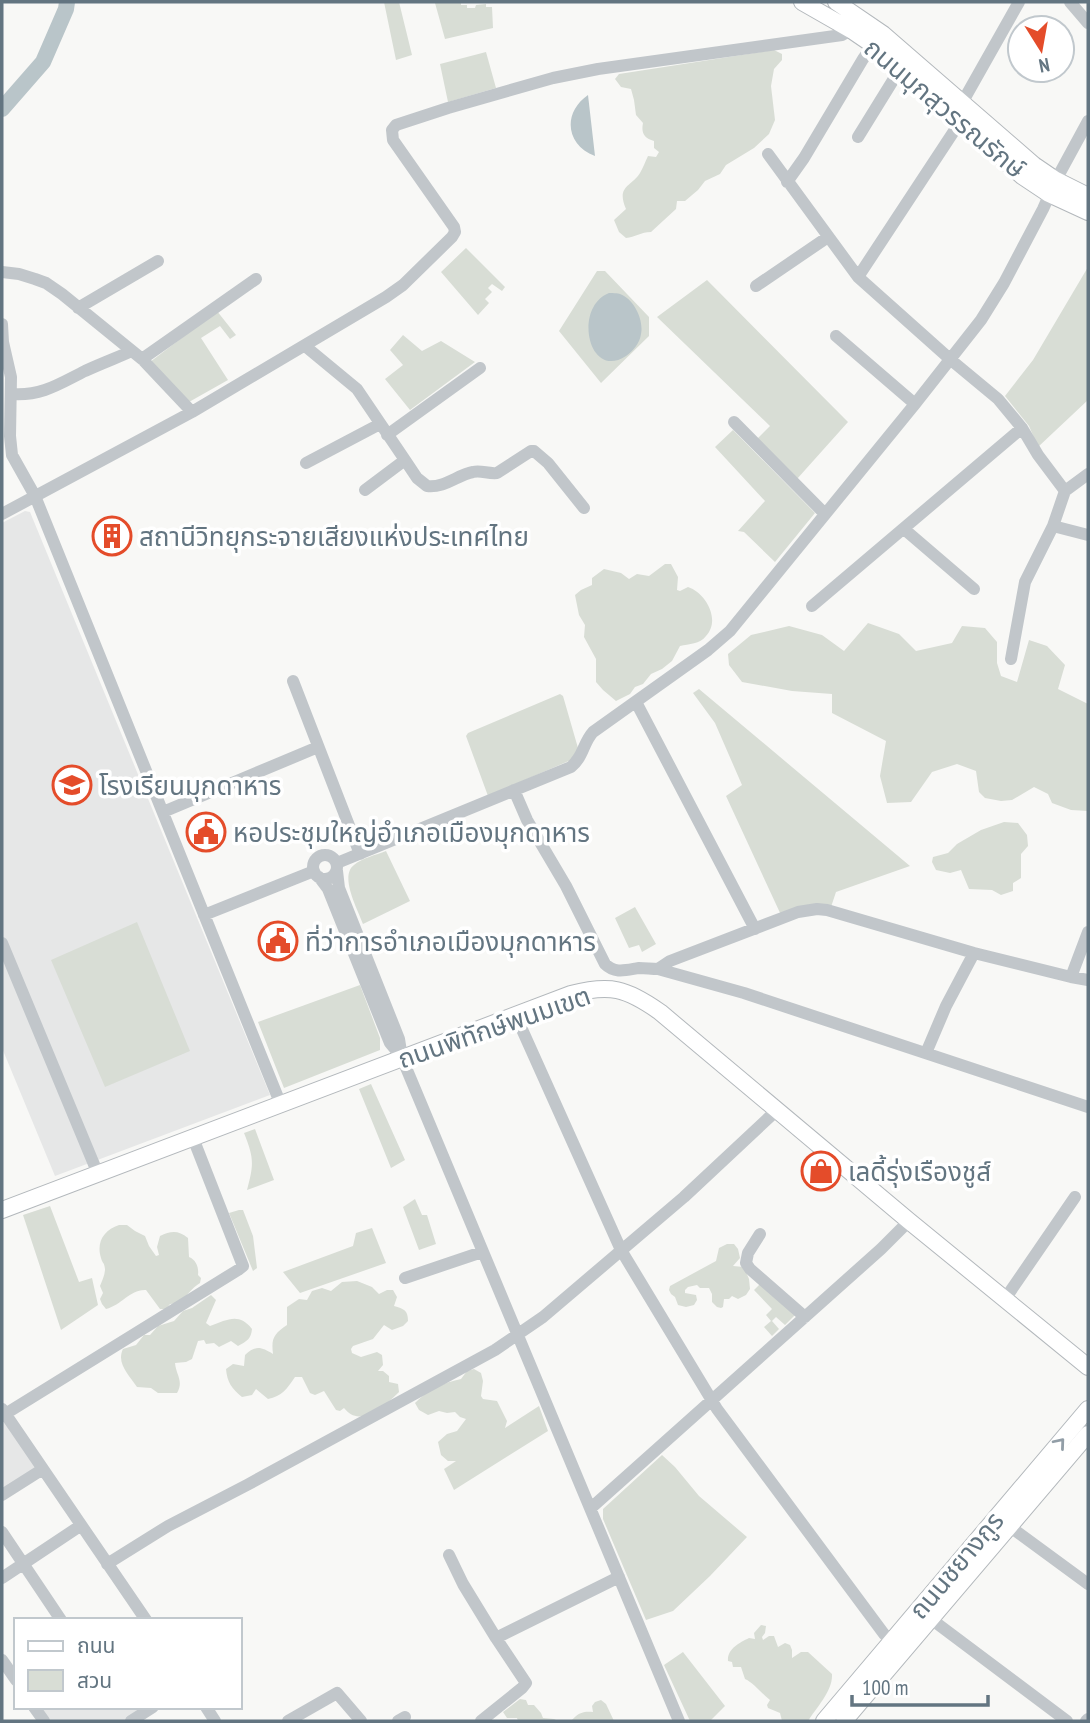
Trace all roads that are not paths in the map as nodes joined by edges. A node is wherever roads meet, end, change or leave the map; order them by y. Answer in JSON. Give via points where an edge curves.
{"nodes":[{"id":1,"x":802,"y":2,"type":"edge"},
{"id":2,"x":836,"y":2,"type":"edge"},
{"id":3,"x":1019,"y":2,"type":"edge"},
{"id":4,"x":1069,"y":2,"type":"edge"},
{"id":5,"x":1088,"y":23,"type":"edge"},
{"id":6,"x":851,"y":30,"type":"junction"},
{"id":7,"x":873,"y":45,"type":"junction"},
{"id":8,"x":900,"y":69,"type":"junction"},
{"id":9,"x":962,"y":103,"type":"junction"},
{"id":10,"x":1088,"y":121,"type":"edge"},
{"id":11,"x":960,"y":122,"type":"junction"},
{"id":12,"x":858,"y":137,"type":"dead end"},
{"id":13,"x":768,"y":154,"type":"dead end"},
{"id":14,"x":787,"y":182,"type":"junction"},
{"id":15,"x":1053,"y":187,"type":"junction"},
{"id":16,"x":1088,"y":196,"type":"edge"},
{"id":17,"x":1088,"y":212,"type":"edge"},
{"id":18,"x":828,"y":237,"type":"junction"},
{"id":19,"x":159,"y":261,"type":"dead end"},
{"id":20,"x":2,"y":272,"type":"edge"},
{"id":21,"x":858,"y":277,"type":"junction"},
{"id":22,"x":256,"y":279,"type":"dead end"},
{"id":23,"x":756,"y":286,"type":"dead end"},
{"id":24,"x":78,"y":308,"type":"junction"},
{"id":25,"x":2,"y":324,"type":"edge"},
{"id":26,"x":836,"y":336,"type":"dead end"},
{"id":27,"x":305,"y":346,"type":"junction"},
{"id":28,"x":137,"y":355,"type":"junction"},
{"id":29,"x":951,"y":360,"type":"junction"},
{"id":30,"x":480,"y":368,"type":"dead end"},
{"id":31,"x":12,"y":394,"type":"junction"},
{"id":32,"x":915,"y":404,"type":"junction"},
{"id":33,"x":192,"y":412,"type":"junction"},
{"id":34,"x":734,"y":422,"type":"dead end"},
{"id":35,"x":1022,"y":428,"type":"junction"},
{"id":36,"x":384,"y":429,"type":"junction"},
{"id":37,"x":405,"y":460,"type":"junction"},
{"id":38,"x":306,"y":463,"type":"dead end"},
{"id":39,"x":1088,"y":474,"type":"edge"},
{"id":40,"x":365,"y":490,"type":"dead end"},
{"id":41,"x":1065,"y":491,"type":"junction"},
{"id":42,"x":35,"y":496,"type":"junction"},
{"id":43,"x":583,"y":508,"type":"dead end"},
{"id":44,"x":2,"y":514,"type":"edge"},
{"id":45,"x":825,"y":514,"type":"junction"},
{"id":46,"x":1052,"y":526,"type":"junction"},
{"id":47,"x":905,"y":529,"type":"junction"},
{"id":48,"x":1088,"y":534,"type":"edge"},
{"id":49,"x":974,"y":589,"type":"dead end"},
{"id":50,"x":812,"y":606,"type":"dead end"},
{"id":51,"x":1011,"y":659,"type":"dead end"},
{"id":52,"x":293,"y":681,"type":"dead end"},
{"id":53,"x":636,"y":702,"type":"junction"},
{"id":54,"x":318,"y":747,"type":"junction"},
{"id":55,"x":514,"y":790,"type":"junction"},
{"id":56,"x":163,"y":813,"type":"junction"},
{"id":57,"x":360,"y":854,"type":"junction"},
{"id":58,"x":337,"y":867,"type":"junction"},
{"id":59,"x":316,"y":874,"type":"junction"},
{"id":60,"x":204,"y":915,"type":"junction"},
{"id":61,"x":755,"y":929,"type":"junction"},
{"id":62,"x":1088,"y":932,"type":"edge"},
{"id":63,"x":2,"y":943,"type":"edge"},
{"id":64,"x":974,"y":953,"type":"junction"},
{"id":65,"x":658,"y":969,"type":"junction"},
{"id":66,"x":1071,"y":977,"type":"junction"},
{"id":67,"x":1088,"y":980,"type":"edge"},
{"id":68,"x":516,"y":1016,"type":"junction"},
{"id":69,"x":926,"y":1053,"type":"junction"},
{"id":70,"x":402,"y":1059,"type":"junction"},
{"id":71,"x":281,"y":1105,"type":"junction"},
{"id":72,"x":1088,"y":1107,"type":"edge"},
{"id":73,"x":777,"y":1110,"type":"junction"},
{"id":74,"x":193,"y":1138,"type":"junction"},
{"id":75,"x":98,"y":1174,"type":"junction"},
{"id":76,"x":1075,"y":1197,"type":"dead end"},
{"id":77,"x":2,"y":1210,"type":"edge"},
{"id":78,"x":909,"y":1221,"type":"junction"},
{"id":79,"x":760,"y":1234,"type":"dead end"},
{"id":80,"x":621,"y":1250,"type":"junction"},
{"id":81,"x":482,"y":1252,"type":"junction"},
{"id":82,"x":405,"y":1279,"type":"dead end"},
{"id":83,"x":1005,"y":1299,"type":"junction"},
{"id":84,"x":805,"y":1317,"type":"junction"},
{"id":85,"x":518,"y":1336,"type":"junction"},
{"id":86,"x":1088,"y":1367,"type":"edge"},
{"id":87,"x":711,"y":1400,"type":"junction"},
{"id":88,"x":1088,"y":1409,"type":"edge"},
{"id":89,"x":3,"y":1413,"type":"edge"},
{"id":90,"x":1088,"y":1434,"type":"edge"},
{"id":91,"x":43,"y":1469,"type":"junction"},
{"id":92,"x":2,"y":1495,"type":"edge"},
{"id":93,"x":591,"y":1508,"type":"junction"},
{"id":94,"x":80,"y":1526,"type":"junction"},
{"id":95,"x":1009,"y":1526,"type":"junction"},
{"id":96,"x":2,"y":1532,"type":"edge"},
{"id":97,"x":449,"y":1555,"type":"dead end"},
{"id":98,"x":107,"y":1563,"type":"junction"},
{"id":99,"x":22,"y":1564,"type":"junction"},
{"id":100,"x":619,"y":1577,"type":"junction"},
{"id":101,"x":2,"y":1578,"type":"edge"},
{"id":102,"x":1088,"y":1584,"type":"edge"},
{"id":103,"x":60,"y":1618,"type":"edge"},
{"id":104,"x":145,"y":1618,"type":"edge"},
{"id":105,"x":932,"y":1619,"type":"junction"},
{"id":106,"x":496,"y":1638,"type":"junction"},
{"id":107,"x":892,"y":1641,"type":"junction"},
{"id":108,"x":2,"y":1660,"type":"edge"},
{"id":109,"x":14,"y":1677,"type":"edge"},
{"id":110,"x":150,"y":1709,"type":"edge"},
{"id":111,"x":131,"y":1721,"type":"edge"},
{"id":112,"x":288,"y":1721,"type":"edge"},
{"id":113,"x":361,"y":1721,"type":"edge"},
{"id":114,"x":481,"y":1721,"type":"edge"},
{"id":115,"x":679,"y":1721,"type":"edge"},
{"id":116,"x":824,"y":1721,"type":"edge"},
{"id":117,"x":844,"y":1721,"type":"edge"},
{"id":118,"x":1067,"y":1721,"type":"edge"}],
"edges":[{"from":1,"to":6,"type":"main road","name":"ถนนมุกสุวรรณรักษ์"},
{"from":2,"to":9,"type":"main road","name":"ถนนมุกสุวรรณรักษ์","via":[[883,34]]},
{"from":3,"to":9,"type":"street"},
{"from":4,"to":5,"type":"street"},
{"from":6,"to":7,"type":"main road","name":"ถนนมุกสุวรรณรักษ์"},
{"from":6,"to":27,"type":"street","via":[[842,35],[553,78],[396,125],[393,140],[454,227],[454,234],[403,285]]},
{"from":7,"to":8,"type":"main road","name":"ถนนมุกสุวรรณรักษ์"},
{"from":7,"to":14,"type":"street"},
{"from":8,"to":11,"type":"main road","name":"ถนนมุกสุวรรณรักษ์"},
{"from":8,"to":12,"type":"street"},
{"from":9,"to":15,"type":"main road","name":"ถนนมุกสุวรรณรักษ์"},
{"from":10,"to":15,"type":"street"},
{"from":11,"to":15,"type":"main road","name":"ถนนมุกสุวรรณรักษ์","via":[[1022,176]]},
{"from":11,"to":21,"type":"street"},
{"from":13,"to":14,"type":"street"},
{"from":14,"to":18,"type":"street"},
{"from":15,"to":16,"type":"main road","name":"ถนนมุกสุวรรณรักษ์"},
{"from":15,"to":17,"type":"main road","name":"ถนนมุกสุวรรณรักษ์"},
{"from":15,"to":29,"type":"street","via":[[1004,283]]},
{"from":18,"to":21,"type":"street"},
{"from":18,"to":23,"type":"street"},
{"from":19,"to":24,"type":"street"},
{"from":20,"to":24,"type":"street","via":[[46,283]]},
{"from":21,"to":29,"type":"street"},
{"from":22,"to":28,"type":"street"},
{"from":24,"to":28,"type":"street"},
{"from":25,"to":31,"type":"street"},
{"from":26,"to":32,"type":"street"},
{"from":27,"to":33,"type":"street"},
{"from":27,"to":36,"type":"street","via":[[357,389]]},
{"from":28,"to":31,"type":"street","via":[[88,370],[44,392]]},
{"from":28,"to":33,"type":"street"},
{"from":29,"to":32,"type":"street"},
{"from":29,"to":35,"type":"street","via":[[998,400]]},
{"from":30,"to":36,"type":"street"},
{"from":31,"to":42,"type":"street","via":[[12,455]]},
{"from":32,"to":45,"type":"street"},
{"from":33,"to":42,"type":"street"},
{"from":34,"to":45,"type":"street"},
{"from":35,"to":41,"type":"street"},
{"from":35,"to":47,"type":"street"},
{"from":36,"to":37,"type":"street"},
{"from":36,"to":38,"type":"street"},
{"from":37,"to":40,"type":"street"},
{"from":37,"to":43,"type":"street","via":[[422,482],[434,487],[472,472],[497,473],[534,451]]},
{"from":39,"to":41,"type":"street"},
{"from":41,"to":46,"type":"street"},
{"from":42,"to":44,"type":"street"},
{"from":42,"to":56,"type":"street"},
{"from":45,"to":53,"type":"street","via":[[730,631]]},
{"from":46,"to":48,"type":"street"},
{"from":46,"to":51,"type":"street","via":[[1025,582]]},
{"from":47,"to":49,"type":"street"},
{"from":47,"to":50,"type":"street"},
{"from":52,"to":54,"type":"street"},
{"from":53,"to":55,"type":"street","via":[[593,732],[571,767]]},
{"from":53,"to":61,"type":"street"},
{"from":54,"to":56,"type":"street"},
{"from":54,"to":57,"type":"street"},
{"from":55,"to":57,"type":"street"},
{"from":55,"to":65,"type":"street","via":[[605,964],[617,971]]},
{"from":56,"to":60,"type":"street"},
{"from":57,"to":58,"type":"street"},
{"from":58,"to":59,"type":"street","via":[[327,879]]},
{"from":58,"to":59,"type":"street","via":[[328,855],[321,856],[315,860]]},
{"from":58,"to":70,"type":"street","via":[[339,888]]},
{"from":59,"to":60,"type":"street"},
{"from":59,"to":70,"type":"street","via":[[328,889],[390,1043]]},
{"from":60,"to":71,"type":"street"},
{"from":61,"to":64,"type":"street","via":[[798,912],[827,910]]},
{"from":61,"to":65,"type":"street"},
{"from":62,"to":66,"type":"street"},
{"from":63,"to":75,"type":"street"},
{"from":64,"to":66,"type":"street"},
{"from":64,"to":69,"type":"street"},
{"from":65,"to":69,"type":"street"},
{"from":66,"to":67,"type":"street"},
{"from":68,"to":70,"type":"main road","name":"ถนนพิทักษ์พนมเขต"},
{"from":68,"to":73,"type":"main road","name":"ถนนพิทักษ์พนมเขต","via":[[588,990],[631,993]]},
{"from":68,"to":80,"type":"street"},
{"from":69,"to":72,"type":"street"},
{"from":70,"to":71,"type":"main road","name":"ถนนพิทักษ์พนมเขต"},
{"from":70,"to":81,"type":"street"},
{"from":71,"to":74,"type":"main road","name":"ถนนพิทักษ์พนมเขต"},
{"from":73,"to":78,"type":"main road","name":"ถนนพิทักษ์พนมเขต"},
{"from":73,"to":80,"type":"street"},
{"from":74,"to":75,"type":"main road","name":"ถนนพิทักษ์พนมเขต"},
{"from":74,"to":89,"type":"street","via":[[243,1266]]},
{"from":75,"to":77,"type":"main road","name":"ถนนพิทักษ์พนมเขต"},
{"from":76,"to":83,"type":"street"},
{"from":78,"to":83,"type":"main road","name":"ถนนพิทักษ์พนมเขต"},
{"from":78,"to":84,"type":"street"},
{"from":79,"to":84,"type":"street","via":[[746,1263]]},
{"from":80,"to":85,"type":"street"},
{"from":80,"to":87,"type":"street"},
{"from":81,"to":82,"type":"street"},
{"from":81,"to":85,"type":"street"},
{"from":83,"to":86,"type":"main road","name":"ถนนพิทักษ์พนมเขต"},
{"from":84,"to":87,"type":"street"},
{"from":85,"to":93,"type":"street"},
{"from":85,"to":98,"type":"street"},
{"from":87,"to":93,"type":"street"},
{"from":87,"to":107,"type":"street"},
{"from":107,"to":88,"type":"main road","name":"ถนนชยางกูร","one_way":true},
{"from":89,"to":91,"type":"street"},
{"from":90,"to":95,"type":"main road","name":"ถนนชยางกูร"},
{"from":91,"to":92,"type":"street"},
{"from":91,"to":94,"type":"street"},
{"from":93,"to":100,"type":"street"},
{"from":94,"to":98,"type":"street"},
{"from":94,"to":99,"type":"street"},
{"from":95,"to":102,"type":"street"},
{"from":95,"to":105,"type":"main road","name":"ถนนชยางกูร"},
{"from":96,"to":99,"type":"street"},
{"from":97,"to":106,"type":"street"},
{"from":98,"to":104,"type":"street"},
{"from":99,"to":101,"type":"street"},
{"from":99,"to":103,"type":"street"},
{"from":100,"to":106,"type":"street"},
{"from":100,"to":115,"type":"street"},
{"from":105,"to":117,"type":"main road","name":"ถนนชยางกูร"},
{"from":105,"to":118,"type":"street"},
{"from":106,"to":114,"type":"street","via":[[526,1683]]},
{"from":107,"to":116,"type":"main road","name":"ถนนชยางกูร"},
{"from":108,"to":109,"type":"street"},
{"from":110,"to":111,"type":"street"},
{"from":112,"to":113,"type":"street","via":[[337,1693]]}]}
